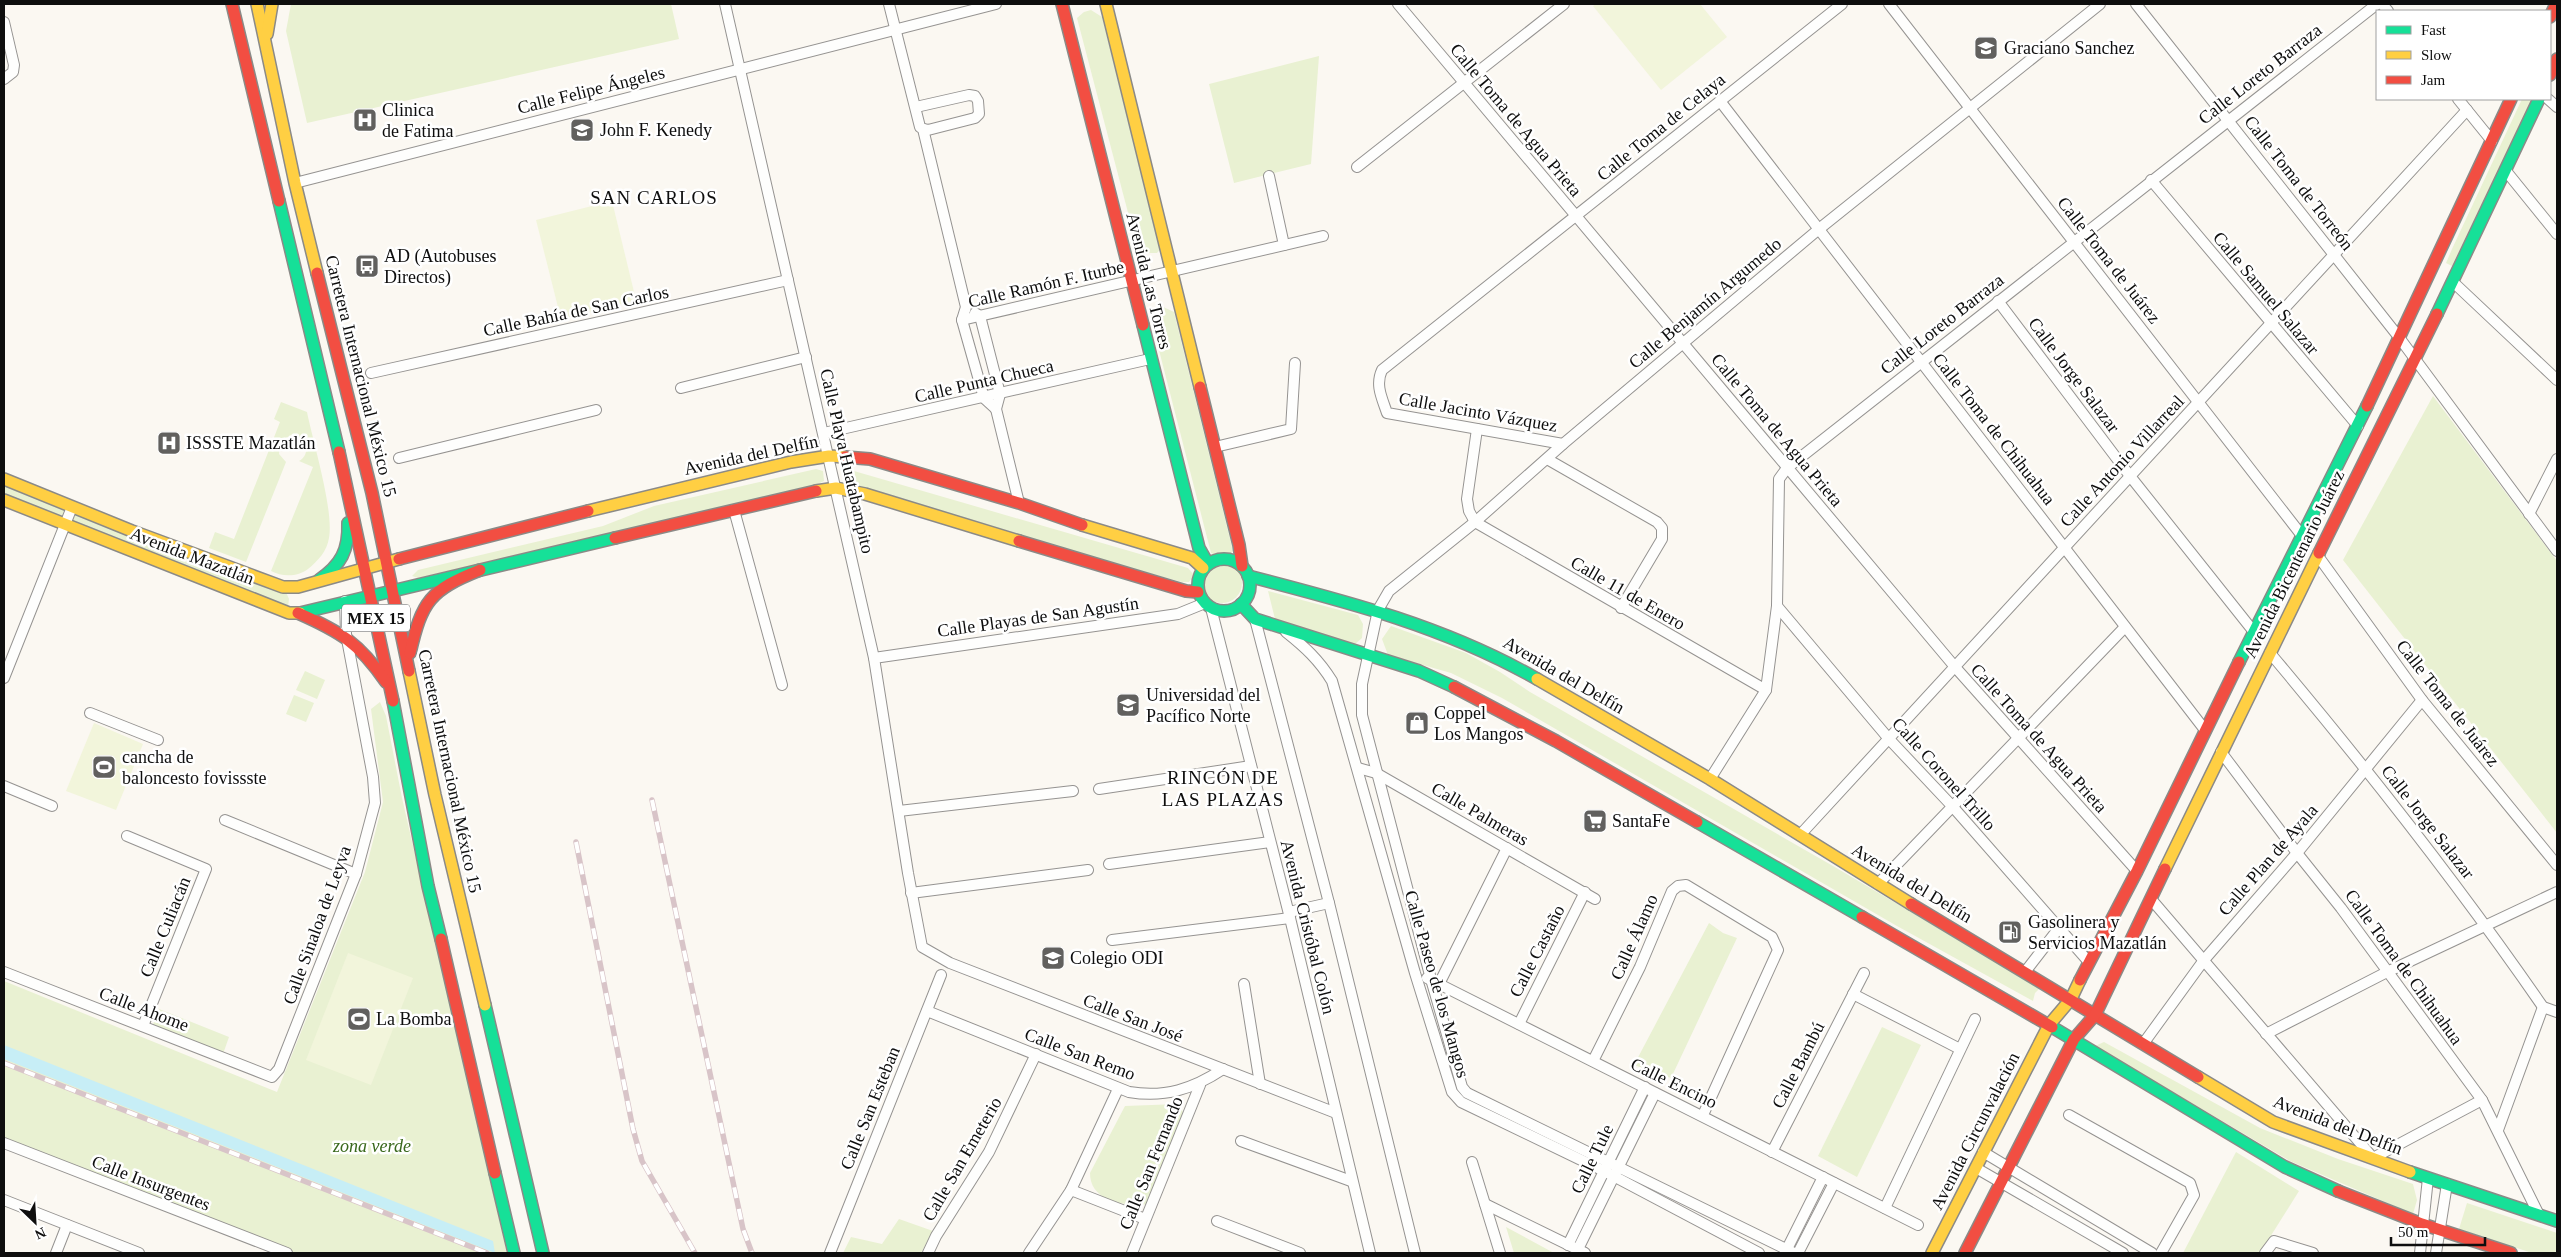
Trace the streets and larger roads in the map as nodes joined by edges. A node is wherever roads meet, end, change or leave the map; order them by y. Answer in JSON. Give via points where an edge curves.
{"nodes":[{"id":1,"x":232,"y":4,"type":"edge"},
{"id":2,"x":257,"y":4,"type":"edge"},
{"id":3,"x":272,"y":4,"type":"edge"},
{"id":4,"x":725,"y":4,"type":"edge"},
{"id":5,"x":889,"y":4,"type":"edge"},
{"id":6,"x":996,"y":4,"type":"edge"},
{"id":7,"x":1062,"y":4,"type":"edge"},
{"id":8,"x":1106,"y":4,"type":"edge"},
{"id":9,"x":1398,"y":4,"type":"edge"},
{"id":10,"x":1564,"y":4,"type":"edge"},
{"id":11,"x":1842,"y":4,"type":"edge"},
{"id":12,"x":1889,"y":4,"type":"edge"},
{"id":13,"x":2100,"y":4,"type":"edge"},
{"id":14,"x":2136,"y":4,"type":"edge"},
{"id":15,"x":2378,"y":4,"type":"edge"},
{"id":16,"x":4,"y":22,"type":"edge"},
{"id":17,"x":896,"y":30,"type":"junction"},
{"id":18,"x":265,"y":42,"type":"junction"},
{"id":19,"x":2557,"y":59,"type":"edge"},
{"id":20,"x":740,"y":69,"type":"junction"},
{"id":21,"x":2551,"y":73,"type":"edge"},
{"id":22,"x":4,"y":79,"type":"edge"},
{"id":23,"x":1464,"y":82,"type":"junction"},
{"id":24,"x":2459,"y":100,"type":"edge"},
{"id":25,"x":2511,"y":100,"type":"edge"},
{"id":26,"x":2539,"y":100,"type":"edge"},
{"id":27,"x":1720,"y":101,"type":"junction"},
{"id":28,"x":916,"y":107,"type":"junction"},
{"id":29,"x":1969,"y":107,"type":"junction"},
{"id":30,"x":2467,"y":110,"type":"junction"},
{"id":31,"x":2228,"y":120,"type":"junction"},
{"id":32,"x":923,"y":129,"type":"junction"},
{"id":33,"x":2492,"y":141,"type":"junction"},
{"id":34,"x":1357,"y":167,"type":"dead end"},
{"id":35,"x":2506,"y":171,"type":"junction"},
{"id":36,"x":1269,"y":176,"type":"dead end"},
{"id":37,"x":2151,"y":180,"type":"junction"},
{"id":38,"x":295,"y":182,"type":"junction"},
{"id":39,"x":1575,"y":216,"type":"junction"},
{"id":40,"x":1819,"y":229,"type":"junction"},
{"id":41,"x":2557,"y":234,"type":"edge"},
{"id":42,"x":1324,"y":236,"type":"dead end"},
{"id":43,"x":2073,"y":241,"type":"junction"},
{"id":44,"x":1284,"y":245,"type":"junction"},
{"id":45,"x":2334,"y":254,"type":"junction"},
{"id":46,"x":1172,"y":271,"type":"junction"},
{"id":47,"x":788,"y":280,"type":"junction"},
{"id":48,"x":1131,"y":281,"type":"junction"},
{"id":49,"x":2453,"y":282,"type":"junction"},
{"id":50,"x":1998,"y":301,"type":"junction"},
{"id":51,"x":966,"y":307,"type":"junction"},
{"id":52,"x":980,"y":316,"type":"junction"},
{"id":53,"x":962,"y":320,"type":"junction"},
{"id":54,"x":2270,"y":324,"type":"junction"},
{"id":55,"x":2398,"y":336,"type":"junction"},
{"id":56,"x":1682,"y":343,"type":"junction"},
{"id":57,"x":806,"y":357,"type":"junction"},
{"id":58,"x":2413,"y":358,"type":"junction"},
{"id":59,"x":1150,"y":359,"type":"junction"},
{"id":60,"x":1921,"y":361,"type":"junction"},
{"id":61,"x":1295,"y":363,"type":"dead end"},
{"id":62,"x":371,"y":373,"type":"dead end"},
{"id":63,"x":2557,"y":380,"type":"edge"},
{"id":64,"x":681,"y":388,"type":"dead end"},
{"id":65,"x":1000,"y":394,"type":"junction"},
{"id":66,"x":984,"y":398,"type":"junction"},
{"id":67,"x":2198,"y":402,"type":"junction"},
{"id":68,"x":996,"y":409,"type":"junction"},
{"id":69,"x":596,"y":410,"type":"dead end"},
{"id":70,"x":1387,"y":413,"type":"joint"},
{"id":71,"x":2358,"y":426,"type":"junction"},
{"id":72,"x":1477,"y":429,"type":"junction"},
{"id":73,"x":824,"y":433,"type":"junction"},
{"id":74,"x":1563,"y":444,"type":"junction"},
{"id":75,"x":1215,"y":447,"type":"junction"},
{"id":76,"x":829,"y":456,"type":"junction"},
{"id":77,"x":399,"y":458,"type":"dead end"},
{"id":78,"x":1546,"y":459,"type":"junction"},
{"id":79,"x":2557,"y":459,"type":"edge"},
{"id":80,"x":1787,"y":468,"type":"junction"},
{"id":81,"x":2130,"y":476,"type":"junction"},
{"id":82,"x":4,"y":479,"type":"edge"},
{"id":83,"x":836,"y":488,"type":"junction"},
{"id":84,"x":350,"y":499,"type":"junction"},
{"id":85,"x":4,"y":500,"type":"edge"},
{"id":86,"x":1019,"y":503,"type":"junction"},
{"id":87,"x":72,"y":507,"type":"junction"},
{"id":88,"x":734,"y":510,"type":"junction"},
{"id":89,"x":2529,"y":514,"type":"junction"},
{"id":90,"x":1475,"y":522,"type":"junction"},
{"id":91,"x":64,"y":525,"type":"junction"},
{"id":92,"x":2303,"y":537,"type":"junction"},
{"id":93,"x":2064,"y":548,"type":"junction"},
{"id":94,"x":2557,"y":551,"type":"edge"},
{"id":95,"x":2318,"y":556,"type":"junction"},
{"id":96,"x":386,"y":562,"type":"junction"},
{"id":97,"x":1206,"y":566,"type":"junction"},
{"id":98,"x":364,"y":568,"type":"junction"},
{"id":99,"x":480,"y":570,"type":"junction"},
{"id":100,"x":1245,"y":571,"type":"junction"},
{"id":101,"x":319,"y":580,"type":"junction"},
{"id":102,"x":393,"y":589,"type":"junction"},
{"id":103,"x":1198,"y":592,"type":"junction"},
{"id":104,"x":371,"y":594,"type":"junction"},
{"id":105,"x":345,"y":601,"type":"junction"},
{"id":106,"x":1241,"y":604,"type":"junction"},
{"id":107,"x":1208,"y":606,"type":"junction"},
{"id":108,"x":1777,"y":606,"type":"junction"},
{"id":109,"x":1621,"y":608,"type":"junction"},
{"id":110,"x":1378,"y":610,"type":"junction"},
{"id":111,"x":298,"y":613,"type":"junction"},
{"id":112,"x":1255,"y":619,"type":"junction"},
{"id":113,"x":1279,"y":627,"type":"junction"},
{"id":114,"x":2125,"y":627,"type":"junction"},
{"id":115,"x":2254,"y":632,"type":"junction"},
{"id":116,"x":346,"y":634,"type":"junction"},
{"id":117,"x":2270,"y":653,"type":"junction"},
{"id":118,"x":1368,"y":654,"type":"junction"},
{"id":119,"x":874,"y":658,"type":"junction"},
{"id":120,"x":409,"y":660,"type":"junction"},
{"id":121,"x":1954,"y":667,"type":"junction"},
{"id":122,"x":4,"y":678,"type":"edge"},
{"id":123,"x":782,"y":685,"type":"dead end"},
{"id":124,"x":1766,"y":690,"type":"junction"},
{"id":125,"x":392,"y":691,"type":"junction"},
{"id":126,"x":2422,"y":700,"type":"junction"},
{"id":127,"x":90,"y":713,"type":"dead end"},
{"id":128,"x":2205,"y":730,"type":"junction"},
{"id":129,"x":1889,"y":738,"type":"junction"},
{"id":130,"x":2017,"y":738,"type":"junction"},
{"id":131,"x":158,"y":740,"type":"dead end"},
{"id":132,"x":2221,"y":752,"type":"junction"},
{"id":133,"x":1250,"y":766,"type":"junction"},
{"id":134,"x":1358,"y":768,"type":"junction"},
{"id":135,"x":2367,"y":769,"type":"junction"},
{"id":136,"x":1376,"y":773,"type":"junction"},
{"id":137,"x":1710,"y":779,"type":"junction"},
{"id":138,"x":4,"y":786,"type":"edge"},
{"id":139,"x":1099,"y":788,"type":"dead end"},
{"id":140,"x":1073,"y":791,"type":"dead end"},
{"id":141,"x":52,"y":806,"type":"dead end"},
{"id":142,"x":1953,"y":807,"type":"junction"},
{"id":143,"x":899,"y":811,"type":"junction"},
{"id":144,"x":225,"y":820,"type":"dead end"},
{"id":145,"x":1800,"y":834,"type":"junction"},
{"id":146,"x":127,"y":836,"type":"dead end"},
{"id":147,"x":1270,"y":842,"type":"junction"},
{"id":148,"x":1507,"y":848,"type":"junction"},
{"id":149,"x":2297,"y":854,"type":"junction"},
{"id":150,"x":1108,"y":864,"type":"dead end"},
{"id":151,"x":2557,"y":865,"type":"edge"},
{"id":152,"x":1088,"y":870,"type":"dead end"},
{"id":153,"x":2137,"y":872,"type":"junction"},
{"id":154,"x":356,"y":874,"type":"junction"},
{"id":155,"x":1878,"y":884,"type":"junction"},
{"id":156,"x":1585,"y":892,"type":"junction"},
{"id":157,"x":2557,"y":892,"type":"edge"},
{"id":158,"x":911,"y":893,"type":"junction"},
{"id":159,"x":1594,"y":899,"type":"dead end"},
{"id":160,"x":2151,"y":899,"type":"junction"},
{"id":161,"x":1329,"y":903,"type":"junction"},
{"id":162,"x":1289,"y":915,"type":"junction"},
{"id":163,"x":2487,"y":925,"type":"junction"},
{"id":164,"x":2059,"y":928,"type":"junction"},
{"id":165,"x":1112,"y":940,"type":"dead end"},
{"id":166,"x":922,"y":946,"type":"joint"},
{"id":167,"x":2204,"y":960,"type":"junction"},
{"id":168,"x":2088,"y":961,"type":"junction"},
{"id":169,"x":4,"y":972,"type":"edge"},
{"id":170,"x":2025,"y":972,"type":"junction"},
{"id":171,"x":2387,"y":972,"type":"junction"},
{"id":172,"x":1415,"y":973,"type":"junction"},
{"id":173,"x":1864,"y":973,"type":"dead end"},
{"id":174,"x":941,"y":975,"type":"dead end"},
{"id":175,"x":1435,"y":981,"type":"junction"},
{"id":176,"x":1244,"y":984,"type":"dead end"},
{"id":177,"x":1853,"y":994,"type":"junction"},
{"id":178,"x":2071,"y":999,"type":"junction"},
{"id":179,"x":2543,"y":1006,"type":"junction"},
{"id":180,"x":927,"y":1011,"type":"junction"},
{"id":181,"x":2557,"y":1012,"type":"edge"},
{"id":182,"x":2095,"y":1015,"type":"junction"},
{"id":183,"x":1976,"y":1019,"type":"dead end"},
{"id":184,"x":1519,"y":1024,"type":"junction"},
{"id":185,"x":2049,"y":1025,"type":"junction"},
{"id":186,"x":143,"y":1026,"type":"junction"},
{"id":187,"x":2266,"y":1034,"type":"junction"},
{"id":188,"x":2074,"y":1039,"type":"junction"},
{"id":189,"x":2142,"y":1044,"type":"junction"},
{"id":190,"x":1960,"y":1049,"type":"junction"},
{"id":191,"x":1036,"y":1054,"type":"junction"},
{"id":192,"x":1593,"y":1061,"type":"junction"},
{"id":193,"x":1223,"y":1070,"type":"junction"},
{"id":194,"x":272,"y":1077,"type":"joint"},
{"id":195,"x":1200,"y":1084,"type":"junction"},
{"id":196,"x":1260,"y":1084,"type":"junction"},
{"id":197,"x":1645,"y":1087,"type":"junction"},
{"id":198,"x":1118,"y":1089,"type":"junction"},
{"id":199,"x":1655,"y":1092,"type":"junction"},
{"id":200,"x":2482,"y":1100,"type":"junction"},
{"id":201,"x":1336,"y":1113,"type":"junction"},
{"id":202,"x":1703,"y":1115,"type":"junction"},
{"id":203,"x":2069,"y":1115,"type":"dead end"},
{"id":204,"x":2498,"y":1130,"type":"junction"},
{"id":205,"x":1241,"y":1141,"type":"dead end"},
{"id":206,"x":4,"y":1144,"type":"edge"},
{"id":207,"x":1772,"y":1152,"type":"junction"},
{"id":208,"x":1983,"y":1152,"type":"junction"},
{"id":209,"x":2373,"y":1158,"type":"junction"},
{"id":210,"x":1472,"y":1162,"type":"dead end"},
{"id":211,"x":2008,"y":1166,"type":"junction"},
{"id":212,"x":1606,"y":1167,"type":"junction"},
{"id":213,"x":1618,"y":1167,"type":"junction"},
{"id":214,"x":1976,"y":1168,"type":"junction"},
{"id":215,"x":1613,"y":1177,"type":"junction"},
{"id":216,"x":1824,"y":1177,"type":"junction"},
{"id":217,"x":2428,"y":1178,"type":"junction"},
{"id":218,"x":1352,"y":1181,"type":"junction"},
{"id":219,"x":1834,"y":1183,"type":"junction"},
{"id":220,"x":1999,"y":1183,"type":"junction"},
{"id":221,"x":2447,"y":1184,"type":"junction"},
{"id":222,"x":2041,"y":1187,"type":"junction"},
{"id":223,"x":1071,"y":1190,"type":"junction"},
{"id":224,"x":4,"y":1200,"type":"edge"},
{"id":225,"x":2034,"y":1200,"type":"junction"},
{"id":226,"x":1485,"y":1204,"type":"junction"},
{"id":227,"x":1884,"y":1208,"type":"junction"},
{"id":228,"x":2539,"y":1215,"type":"junction"},
{"id":229,"x":1145,"y":1218,"type":"junction"},
{"id":230,"x":1217,"y":1221,"type":"dead end"},
{"id":231,"x":2557,"y":1221,"type":"edge"},
{"id":232,"x":2422,"y":1224,"type":"junction"},
{"id":233,"x":67,"y":1225,"type":"junction"},
{"id":234,"x":1918,"y":1225,"type":"dead end"},
{"id":235,"x":2439,"y":1230,"type":"junction"},
{"id":236,"x":2122,"y":1236,"type":"junction"},
{"id":237,"x":542,"y":1248,"type":"edge"},
{"id":238,"x":1577,"y":1249,"type":"edge"},
{"id":239,"x":1789,"y":1252,"type":"edge"},
{"id":240,"x":2117,"y":1252,"type":"edge"},
{"id":241,"x":56,"y":1253,"type":"edge"},
{"id":242,"x":139,"y":1253,"type":"edge"},
{"id":243,"x":288,"y":1253,"type":"edge"},
{"id":244,"x":514,"y":1253,"type":"edge"},
{"id":245,"x":830,"y":1253,"type":"edge"},
{"id":246,"x":928,"y":1253,"type":"edge"},
{"id":247,"x":1029,"y":1253,"type":"edge"},
{"id":248,"x":1132,"y":1253,"type":"edge"},
{"id":249,"x":1300,"y":1253,"type":"edge"},
{"id":250,"x":1370,"y":1253,"type":"edge"},
{"id":251,"x":1415,"y":1253,"type":"edge"},
{"id":252,"x":1500,"y":1253,"type":"edge"},
{"id":253,"x":1759,"y":1253,"type":"edge"},
{"id":254,"x":1798,"y":1253,"type":"edge"},
{"id":255,"x":1932,"y":1253,"type":"edge"},
{"id":256,"x":1965,"y":1253,"type":"edge"},
{"id":257,"x":2152,"y":1253,"type":"edge"},
{"id":258,"x":2161,"y":1253,"type":"edge"},
{"id":259,"x":2265,"y":1253,"type":"edge"},
{"id":260,"x":2313,"y":1253,"type":"edge"},
{"id":261,"x":2420,"y":1253,"type":"edge"},
{"id":262,"x":2436,"y":1253,"type":"edge"},
{"id":263,"x":2511,"y":1253,"type":"edge"}],
"edges":[{"from":1,"to":84,"type":"street","number":"MEX 15"},
{"from":2,"to":18,"type":"street","name":"Carretera Internacional México 15","number":"MEX 15"},
{"from":3,"to":18,"type":"street"},
{"from":4,"to":20,"type":"street","name":"Calle Playa Huatabampito"},
{"from":5,"to":17,"type":"street"},
{"from":6,"to":17,"type":"street","name":"Calle Felipe Ángeles"},
{"from":7,"to":48,"type":"street","name":"Avenida Las Torres"},
{"from":8,"to":46,"type":"street","name":"Avenida Las Torres"},
{"from":9,"to":23,"type":"street","name":"Calle Toma de Agua Prieta"},
{"from":10,"to":23,"type":"street"},
{"from":11,"to":27,"type":"street","name":"Calle Toma de Celaya"},
{"from":12,"to":29,"type":"street","name":"Calle Toma de Juárez"},
{"from":13,"to":29,"type":"street","name":"Calle Benjamín Argumedo"},
{"from":14,"to":31,"type":"street","name":"Calle Toma de Torreón"},
{"from":15,"to":31,"type":"street","name":"Calle Loreto Barraza"},
{"from":16,"to":22,"type":"street","via":[[14,65],[13,72]]},
{"from":17,"to":20,"type":"street","name":"Calle Felipe Ángeles"},
{"from":17,"to":28,"type":"street"},
{"from":18,"to":38,"type":"street","name":"Carretera Internacional México 15","number":"MEX 15"},
{"from":19,"to":21,"type":"street"},
{"from":20,"to":38,"type":"street","name":"Calle Felipe Ángeles"},
{"from":20,"to":47,"type":"street","name":"Calle Playa Huatabampito"},
{"from":23,"to":34,"type":"street"},
{"from":23,"to":39,"type":"street","name":"Calle Toma de Agua Prieta"},
{"from":24,"to":30,"type":"street"},
{"from":25,"to":33,"type":"street","name":"Avenida Bicentenario Juárez"},
{"from":26,"to":35,"type":"street","name":"Avenida Bicentenario Juárez"},
{"from":27,"to":39,"type":"street","name":"Calle Toma de Celaya"},
{"from":27,"to":40,"type":"street","name":"Calle Toma de Chihuahua"},
{"from":28,"to":32,"type":"street"},
{"from":28,"to":32,"type":"street","via":[[969,95],[978,101],[979,114],[975,118]]},
{"from":29,"to":40,"type":"street","name":"Calle Benjamín Argumedo"},
{"from":29,"to":43,"type":"street","name":"Calle Toma de Juárez"},
{"from":30,"to":33,"type":"street"},
{"from":30,"to":45,"type":"street","name":"Calle Antonio Villarreal"},
{"from":31,"to":37,"type":"street","name":"Calle Loreto Barraza"},
{"from":31,"to":45,"type":"street","name":"Calle Toma de Torreón"},
{"from":32,"to":51,"type":"street"},
{"from":33,"to":55,"type":"street","name":"Avenida Bicentenario Juárez"},
{"from":35,"to":41,"type":"street"},
{"from":35,"to":49,"type":"street","name":"Avenida Bicentenario Juárez"},
{"from":36,"to":44,"type":"street"},
{"from":37,"to":43,"type":"street","name":"Calle Loreto Barraza"},
{"from":37,"to":54,"type":"street","name":"Calle Samuel Salazar"},
{"from":38,"to":96,"type":"street","name":"Carretera Internacional México 15","number":"MEX 15"},
{"from":39,"to":56,"type":"street","name":"Calle Toma de Agua Prieta"},
{"from":39,"to":70,"type":"street","name":"Calle Toma de Celaya","via":[[1382,370],[1378,386]]},
{"from":40,"to":56,"type":"street","name":"Calle Benjamín Argumedo"},
{"from":40,"to":60,"type":"street","name":"Calle Toma de Chihuahua"},
{"from":42,"to":44,"type":"street","name":"Calle Ramón F. Iturbe"},
{"from":43,"to":50,"type":"street","name":"Calle Loreto Barraza"},
{"from":43,"to":67,"type":"street","name":"Calle Toma de Juárez"},
{"from":44,"to":46,"type":"street","name":"Calle Ramón F. Iturbe"},
{"from":45,"to":54,"type":"street","name":"Calle Antonio Villarreal"},
{"from":45,"to":55,"type":"street","name":"Calle Toma de Torreón"},
{"from":46,"to":48,"type":"street","name":"Calle Ramón F. Iturbe"},
{"from":46,"to":75,"type":"street","name":"Avenida Las Torres"},
{"from":47,"to":57,"type":"street","name":"Calle Playa Huatabampito"},
{"from":47,"to":62,"type":"street","name":"Calle Bahía de San Carlos"},
{"from":48,"to":52,"type":"street","name":"Calle Ramón F. Iturbe"},
{"from":48,"to":59,"type":"street","name":"Avenida Las Torres"},
{"from":49,"to":58,"type":"street","name":"Avenida Bicentenario Juárez"},
{"from":49,"to":63,"type":"street"},
{"from":50,"to":60,"type":"street","name":"Calle Loreto Barraza"},
{"from":50,"to":81,"type":"street","name":"Calle Jorge Salazar"},
{"from":51,"to":52,"type":"street"},
{"from":51,"to":53,"type":"street"},
{"from":52,"to":53,"type":"street","name":"Calle Ramón F. Iturbe"},
{"from":52,"to":65,"type":"street"},
{"from":53,"to":66,"type":"street"},
{"from":54,"to":67,"type":"street","name":"Calle Antonio Villarreal"},
{"from":54,"to":71,"type":"street","name":"Calle Samuel Salazar"},
{"from":55,"to":58,"type":"street","name":"Calle Toma de Torreón"},
{"from":55,"to":71,"type":"street","name":"Avenida Bicentenario Juárez"},
{"from":56,"to":74,"type":"street","name":"Calle Benjamín Argumedo"},
{"from":56,"to":80,"type":"street","name":"Calle Toma de Agua Prieta"},
{"from":57,"to":64,"type":"street"},
{"from":57,"to":73,"type":"street","name":"Calle Playa Huatabampito"},
{"from":58,"to":89,"type":"street"},
{"from":58,"to":95,"type":"street","name":"Avenida Bicentenario Juárez"},
{"from":59,"to":65,"type":"street","name":"Calle Punta Chueca"},
{"from":59,"to":97,"type":"street","name":"Avenida Las Torres"},
{"from":60,"to":80,"type":"street","name":"Calle Loreto Barraza"},
{"from":60,"to":93,"type":"street","name":"Calle Toma de Chihuahua"},
{"from":61,"to":75,"type":"street","via":[[1291,429]]},
{"from":65,"to":66,"type":"street","name":"Calle Punta Chueca"},
{"from":65,"to":68,"type":"street"},
{"from":66,"to":68,"type":"street"},
{"from":66,"to":73,"type":"street","name":"Calle Punta Chueca"},
{"from":67,"to":81,"type":"street","name":"Calle Antonio Villarreal"},
{"from":67,"to":92,"type":"street","name":"Calle Toma de Juárez"},
{"from":68,"to":86,"type":"street"},
{"from":69,"to":77,"type":"street"},
{"from":70,"to":72,"type":"street","name":"Calle Jacinto Vázquez"},
{"from":71,"to":92,"type":"street","name":"Avenida Bicentenario Juárez"},
{"from":72,"to":74,"type":"street","name":"Calle Jacinto Vázquez"},
{"from":72,"to":90,"type":"street","via":[[1467,499]]},
{"from":73,"to":76,"type":"street","name":"Calle Playa Huatabampito"},
{"from":74,"to":78,"type":"street","name":"Calle Benjamín Argumedo"},
{"from":75,"to":100,"type":"street","name":"Avenida Las Torres"},
{"from":76,"to":83,"type":"street","name":"Calle Playa Huatabampito"},
{"from":76,"to":86,"type":"street","name":"Avenida del Delfín","via":[[870,459]]},
{"from":76,"to":96,"type":"street","name":"Avenida del Delfín","via":[[503,530]]},
{"from":78,"to":90,"type":"street","name":"Calle Benjamín Argumedo"},
{"from":78,"to":109,"type":"street","name":"Calle Jacinto Vázquez","via":[[1657,522],[1662,528],[1662,539]]},
{"from":79,"to":89,"type":"street"},
{"from":80,"to":108,"type":"street","via":[[1779,479]]},
{"from":80,"to":121,"type":"street","name":"Calle Toma de Agua Prieta"},
{"from":81,"to":93,"type":"street","name":"Calle Antonio Villarreal"},
{"from":81,"to":115,"type":"street","name":"Calle Jorge Salazar"},
{"from":82,"to":87,"type":"street","name":"Avenida Mazatlán"},
{"from":83,"to":88,"type":"street"},
{"from":83,"to":103,"type":"street"},
{"from":83,"to":119,"type":"street","name":"Calle Playa Huatabampito"},
{"from":84,"to":98,"type":"street","number":"MEX 15"},
{"from":84,"to":101,"type":"street","via":[[348,549],[335,569]]},
{"from":85,"to":91,"type":"street","name":"Avenida Mazatlán"},
{"from":86,"to":97,"type":"street","name":"Avenida del Delfín","via":[[1192,558]]},
{"from":87,"to":91,"type":"street"},
{"from":87,"to":101,"type":"street","name":"Avenida Mazatlán","via":[[283,587],[298,587]]},
{"from":88,"to":99,"type":"street"},
{"from":88,"to":123,"type":"street"},
{"from":89,"to":94,"type":"street"},
{"from":90,"to":109,"type":"street","name":"Calle 11 de Enero"},
{"from":90,"to":110,"type":"street","name":"Calle Benjamín Argumedo","via":[[1389,590]]},
{"from":91,"to":111,"type":"street","name":"Avenida Mazatlán","via":[[272,606]]},
{"from":91,"to":122,"type":"street"},
{"from":92,"to":115,"type":"street","name":"Avenida Bicentenario Juárez"},
{"from":93,"to":114,"type":"street","name":"Calle Toma de Chihuahua"},
{"from":93,"to":121,"type":"street","name":"Calle Antonio Villarreal"},
{"from":95,"to":117,"type":"street","name":"Avenida Bicentenario Juárez"},
{"from":95,"to":126,"type":"street","name":"Calle Toma de Juárez"},
{"from":96,"to":98,"type":"street"},
{"from":96,"to":102,"type":"street","name":"Carretera Internacional México 15","number":"MEX 15"},
{"from":97,"to":100,"type":"street","via":[[1222,559],[1236,562]]},
{"from":97,"to":103,"type":"street","via":[[1198,578]]},
{"from":98,"to":101,"type":"street","name":"Avenida Mazatlán"},
{"from":98,"to":104,"type":"street","number":"MEX 15"},
{"from":99,"to":102,"type":"street"},
{"from":99,"to":120,"type":"street","via":[[441,587],[427,600],[418,617]]},
{"from":100,"to":106,"type":"street","via":[[1249,594]]},
{"from":100,"to":110,"type":"street","name":"Avenida del Delfín"},
{"from":102,"to":104,"type":"street"},
{"from":102,"to":120,"type":"street","name":"Carretera Internacional México 15","number":"MEX 15"},
{"from":103,"to":107,"type":"street"},
{"from":104,"to":105,"type":"street","name":"Avenida Mazatlán"},
{"from":104,"to":125,"type":"street","number":"MEX 15"},
{"from":105,"to":111,"type":"street","name":"Avenida Mazatlán"},
{"from":105,"to":116,"type":"street","name":"Calle Sinaloa de Leyva"},
{"from":106,"to":107,"type":"street","via":[[1229,611]]},
{"from":106,"to":112,"type":"street"},
{"from":107,"to":119,"type":"street","name":"Calle Playas de San Agustín","via":[[1178,614]]},
{"from":107,"to":133,"type":"street","name":"Avenida Cristóbal Colón"},
{"from":108,"to":124,"type":"street"},
{"from":108,"to":129,"type":"street","name":"Calle Coronel Trillo"},
{"from":109,"to":124,"type":"street","name":"Calle 11 de Enero"},
{"from":110,"to":118,"type":"street","name":"Calle Benjamín Argumedo"},
{"from":110,"to":137,"type":"street","name":"Avenida del Delfín","via":[[1502,659]]},
{"from":111,"to":116,"type":"street"},
{"from":112,"to":113,"type":"street"},
{"from":112,"to":161,"type":"street","name":"Avenida Cristóbal Colón"},
{"from":113,"to":118,"type":"street"},
{"from":113,"to":134,"type":"street","name":"Calle Paseo de los Mangos","via":[[1309,650],[1332,681]]},
{"from":114,"to":128,"type":"street","name":"Calle Toma de Chihuahua"},
{"from":114,"to":130,"type":"street"},
{"from":115,"to":128,"type":"street","name":"Avenida Bicentenario Juárez"},
{"from":116,"to":125,"type":"street","via":[[367,653]]},
{"from":116,"to":154,"type":"street","name":"Calle Sinaloa de Leyva","via":[[375,791],[375,803]]},
{"from":117,"to":132,"type":"street","name":"Avenida Bicentenario Juárez"},
{"from":117,"to":135,"type":"street","name":"Calle Jorge Salazar"},
{"from":118,"to":136,"type":"street","name":"Calle Paseo de los Mangos","via":[[1362,684],[1362,715]]},
{"from":118,"to":185,"type":"street","via":[[1457,688],[1556,740]]},
{"from":119,"to":143,"type":"street","name":"Calle Playa Huatabampito"},
{"from":120,"to":237,"type":"street","name":"Carretera Internacional México 15","number":"MEX 15","via":[[435,795]]},
{"from":121,"to":129,"type":"street","name":"Calle Antonio Villarreal"},
{"from":121,"to":130,"type":"street","name":"Calle Toma de Agua Prieta"},
{"from":124,"to":137,"type":"street"},
{"from":125,"to":244,"type":"street","number":"MEX 15","via":[[428,886]]},
{"from":126,"to":135,"type":"street","name":"Calle Plan de Ayala"},
{"from":126,"to":151,"type":"street","name":"Calle Toma de Juárez"},
{"from":127,"to":131,"type":"street"},
{"from":128,"to":153,"type":"street","name":"Avenida Bicentenario Juárez"},
{"from":129,"to":142,"type":"street","name":"Calle Coronel Trillo"},
{"from":129,"to":145,"type":"street","name":"Calle Antonio Villarreal"},
{"from":130,"to":142,"type":"street"},
{"from":130,"to":153,"type":"street","name":"Calle Toma de Agua Prieta"},
{"from":132,"to":149,"type":"street","name":"Calle Toma de Chihuahua"},
{"from":132,"to":160,"type":"street","name":"Avenida Bicentenario Juárez"},
{"from":133,"to":139,"type":"street"},
{"from":133,"to":147,"type":"street","name":"Avenida Cristóbal Colón"},
{"from":134,"to":136,"type":"street","name":"Calle Palmeras"},
{"from":134,"to":172,"type":"street","name":"Calle Paseo de los Mangos"},
{"from":135,"to":149,"type":"street","name":"Calle Plan de Ayala"},
{"from":135,"to":163,"type":"street","name":"Calle Jorge Salazar"},
{"from":136,"to":148,"type":"street","name":"Calle Palmeras"},
{"from":136,"to":175,"type":"street","name":"Calle Paseo de los Mangos"},
{"from":137,"to":145,"type":"street","name":"Avenida del Delfín"},
{"from":138,"to":141,"type":"street"},
{"from":140,"to":143,"type":"street"},
{"from":142,"to":155,"type":"street"},
{"from":142,"to":164,"type":"street","name":"Calle Coronel Trillo"},
{"from":143,"to":158,"type":"street","name":"Calle Playa Huatabampito"},
{"from":144,"to":154,"type":"street"},
{"from":145,"to":155,"type":"street","name":"Avenida del Delfín"},
{"from":146,"to":186,"type":"street","name":"Calle Culiacán","via":[[206,868]]},
{"from":147,"to":150,"type":"street"},
{"from":147,"to":162,"type":"street","name":"Avenida Cristóbal Colón"},
{"from":148,"to":156,"type":"street","name":"Calle Palmeras"},
{"from":148,"to":175,"type":"street"},
{"from":149,"to":167,"type":"street","name":"Calle Plan de Ayala"},
{"from":149,"to":171,"type":"street","name":"Calle Toma de Chihuahua"},
{"from":152,"to":158,"type":"street"},
{"from":153,"to":168,"type":"street","name":"Avenida Bicentenario Juárez"},
{"from":154,"to":194,"type":"street","name":"Calle Sinaloa de Leyva","via":[[279,1070]]},
{"from":155,"to":170,"type":"street","name":"Avenida del Delfín"},
{"from":156,"to":159,"type":"street","name":"Calle Palmeras"},
{"from":156,"to":184,"type":"street","name":"Calle Castaño"},
{"from":157,"to":163,"type":"street"},
{"from":158,"to":166,"type":"street","name":"Calle Playa Huatabampito"},
{"from":160,"to":167,"type":"street"},
{"from":160,"to":182,"type":"street","name":"Avenida Bicentenario Juárez"},
{"from":161,"to":162,"type":"street"},
{"from":161,"to":251,"type":"street","name":"Avenida Cristóbal Colón"},
{"from":162,"to":165,"type":"street","via":[[1270,921]]},
{"from":162,"to":201,"type":"street","name":"Avenida Cristóbal Colón"},
{"from":163,"to":171,"type":"street"},
{"from":163,"to":179,"type":"street","name":"Calle Jorge Salazar"},
{"from":164,"to":168,"type":"street","name":"Calle Coronel Trillo"},
{"from":164,"to":170,"type":"street"},
{"from":166,"to":193,"type":"street","name":"Calle San José","via":[[950,963]]},
{"from":167,"to":187,"type":"street"},
{"from":167,"to":189,"type":"street","name":"Calle Plan de Ayala"},
{"from":168,"to":178,"type":"street","name":"Avenida Bicentenario Juárez"},
{"from":169,"to":186,"type":"street","name":"Calle Ahome"},
{"from":170,"to":178,"type":"street","name":"Avenida del Delfín"},
{"from":171,"to":187,"type":"street"},
{"from":171,"to":200,"type":"street","name":"Calle Toma de Chihuahua"},
{"from":172,"to":175,"type":"street","name":"Calle Encino"},
{"from":172,"to":212,"type":"street","name":"Calle Paseo de los Mangos","via":[[1452,1092],[1460,1102]]},
{"from":173,"to":177,"type":"street","name":"Calle Bambú"},
{"from":174,"to":180,"type":"street","name":"Calle San Esteban"},
{"from":175,"to":184,"type":"street","name":"Calle Encino"},
{"from":175,"to":212,"type":"street","name":"Calle Paseo de los Mangos","via":[[1462,1087]]},
{"from":176,"to":196,"type":"street"},
{"from":177,"to":190,"type":"street"},
{"from":177,"to":207,"type":"street","name":"Calle Bambú"},
{"from":178,"to":182,"type":"street","name":"Avenida del Delfín"},
{"from":178,"to":185,"type":"street","name":"Avenida Bicentenario Juárez"},
{"from":179,"to":181,"type":"street"},
{"from":179,"to":204,"type":"street"},
{"from":180,"to":191,"type":"street","name":"Calle San Remo"},
{"from":180,"to":245,"type":"street","name":"Calle San Esteban"},
{"from":182,"to":188,"type":"street","name":"Avenida Bicentenario Juárez"},
{"from":182,"to":189,"type":"street","name":"Avenida del Delfín"},
{"from":183,"to":190,"type":"street"},
{"from":184,"to":192,"type":"street","name":"Calle Encino"},
{"from":185,"to":188,"type":"street"},
{"from":185,"to":208,"type":"street","name":"Avenida Circunvalación"},
{"from":186,"to":194,"type":"street","name":"Calle Ahome"},
{"from":187,"to":209,"type":"street"},
{"from":188,"to":211,"type":"street"},
{"from":188,"to":232,"type":"street","via":[[2285,1167]]},
{"from":189,"to":209,"type":"street","name":"Avenida del Delfín","via":[[2273,1122]]},
{"from":190,"to":227,"type":"street"},
{"from":191,"to":198,"type":"street","name":"Calle San Remo"},
{"from":191,"to":246,"type":"street","name":"Calle San Emeterio","via":[[989,1152]]},
{"from":192,"to":197,"type":"street","name":"Calle Encino"},
{"from":192,"to":202,"type":"street","name":"Calle Álamo","via":[[1640,966],[1672,891],[1686,885],[1772,937],[1778,950]]},
{"from":193,"to":195,"type":"street","name":"Calle San Remo"},
{"from":193,"to":196,"type":"street","name":"Calle San José"},
{"from":195,"to":198,"type":"street","name":"Calle San Remo","via":[[1152,1094]]},
{"from":195,"to":229,"type":"street","name":"Calle San Fernando"},
{"from":196,"to":201,"type":"street","name":"Calle San José"},
{"from":197,"to":199,"type":"street","name":"Calle Encino"},
{"from":197,"to":212,"type":"street","name":"Calle Tule"},
{"from":198,"to":223,"type":"street"},
{"from":199,"to":202,"type":"street","name":"Calle Encino"},
{"from":199,"to":213,"type":"street","name":"Calle Tule"},
{"from":200,"to":204,"type":"street","name":"Calle Toma de Chihuahua"},
{"from":200,"to":209,"type":"street"},
{"from":201,"to":218,"type":"street","name":"Avenida Cristóbal Colón"},
{"from":202,"to":207,"type":"street","name":"Calle Encino"},
{"from":203,"to":258,"type":"street","via":[[2190,1183],[2194,1195]]},
{"from":204,"to":228,"type":"street","name":"Calle Toma de Chihuahua"},
{"from":205,"to":218,"type":"street"},
{"from":206,"to":243,"type":"street","name":"Calle Insurgentes"},
{"from":207,"to":216,"type":"street","name":"Calle Encino"},
{"from":208,"to":211,"type":"street"},
{"from":208,"to":214,"type":"street","name":"Avenida Circunvalación"},
{"from":209,"to":217,"type":"street","name":"Avenida del Delfín"},
{"from":210,"to":226,"type":"street"},
{"from":211,"to":220,"type":"street"},
{"from":211,"to":222,"type":"street"},
{"from":212,"to":213,"type":"street","name":"Calle Paseo de los Mangos"},
{"from":212,"to":215,"type":"street","name":"Calle Paseo de los Mangos"},
{"from":212,"to":238,"type":"street","name":"Calle Tule"},
{"from":213,"to":215,"type":"street","name":"Calle Tule"},
{"from":213,"to":239,"type":"street","name":"Calle Paseo de los Mangos"},
{"from":214,"to":220,"type":"street"},
{"from":214,"to":255,"type":"street","name":"Avenida Circunvalación"},
{"from":215,"to":238,"type":"street","name":"Calle Tule"},
{"from":215,"to":253,"type":"street","name":"Calle Paseo de los Mangos"},
{"from":216,"to":219,"type":"street","name":"Calle Encino"},
{"from":216,"to":239,"type":"street"},
{"from":217,"to":221,"type":"street","name":"Avenida del Delfín"},
{"from":217,"to":232,"type":"street"},
{"from":218,"to":250,"type":"street","name":"Avenida Cristóbal Colón"},
{"from":219,"to":227,"type":"street","name":"Calle Encino"},
{"from":219,"to":254,"type":"street"},
{"from":220,"to":225,"type":"street"},
{"from":220,"to":256,"type":"street"},
{"from":221,"to":228,"type":"street","name":"Avenida del Delfín"},
{"from":221,"to":235,"type":"street"},
{"from":222,"to":225,"type":"street"},
{"from":222,"to":236,"type":"street"},
{"from":223,"to":229,"type":"street"},
{"from":223,"to":247,"type":"street"},
{"from":224,"to":233,"type":"street"},
{"from":225,"to":240,"type":"street"},
{"from":226,"to":238,"type":"street"},
{"from":226,"to":252,"type":"street"},
{"from":227,"to":234,"type":"street","name":"Calle Encino"},
{"from":228,"to":231,"type":"street","name":"Avenida del Delfín"},
{"from":229,"to":248,"type":"street","name":"Calle San Fernando"},
{"from":230,"to":249,"type":"street"},
{"from":232,"to":235,"type":"street"},
{"from":232,"to":261,"type":"street"},
{"from":233,"to":241,"type":"street"},
{"from":233,"to":242,"type":"street"},
{"from":235,"to":262,"type":"street"},
{"from":235,"to":263,"type":"street"},
{"from":236,"to":240,"type":"street"},
{"from":236,"to":257,"type":"street"},
{"from":259,"to":260,"type":"street","via":[[2274,1241]]}]}
